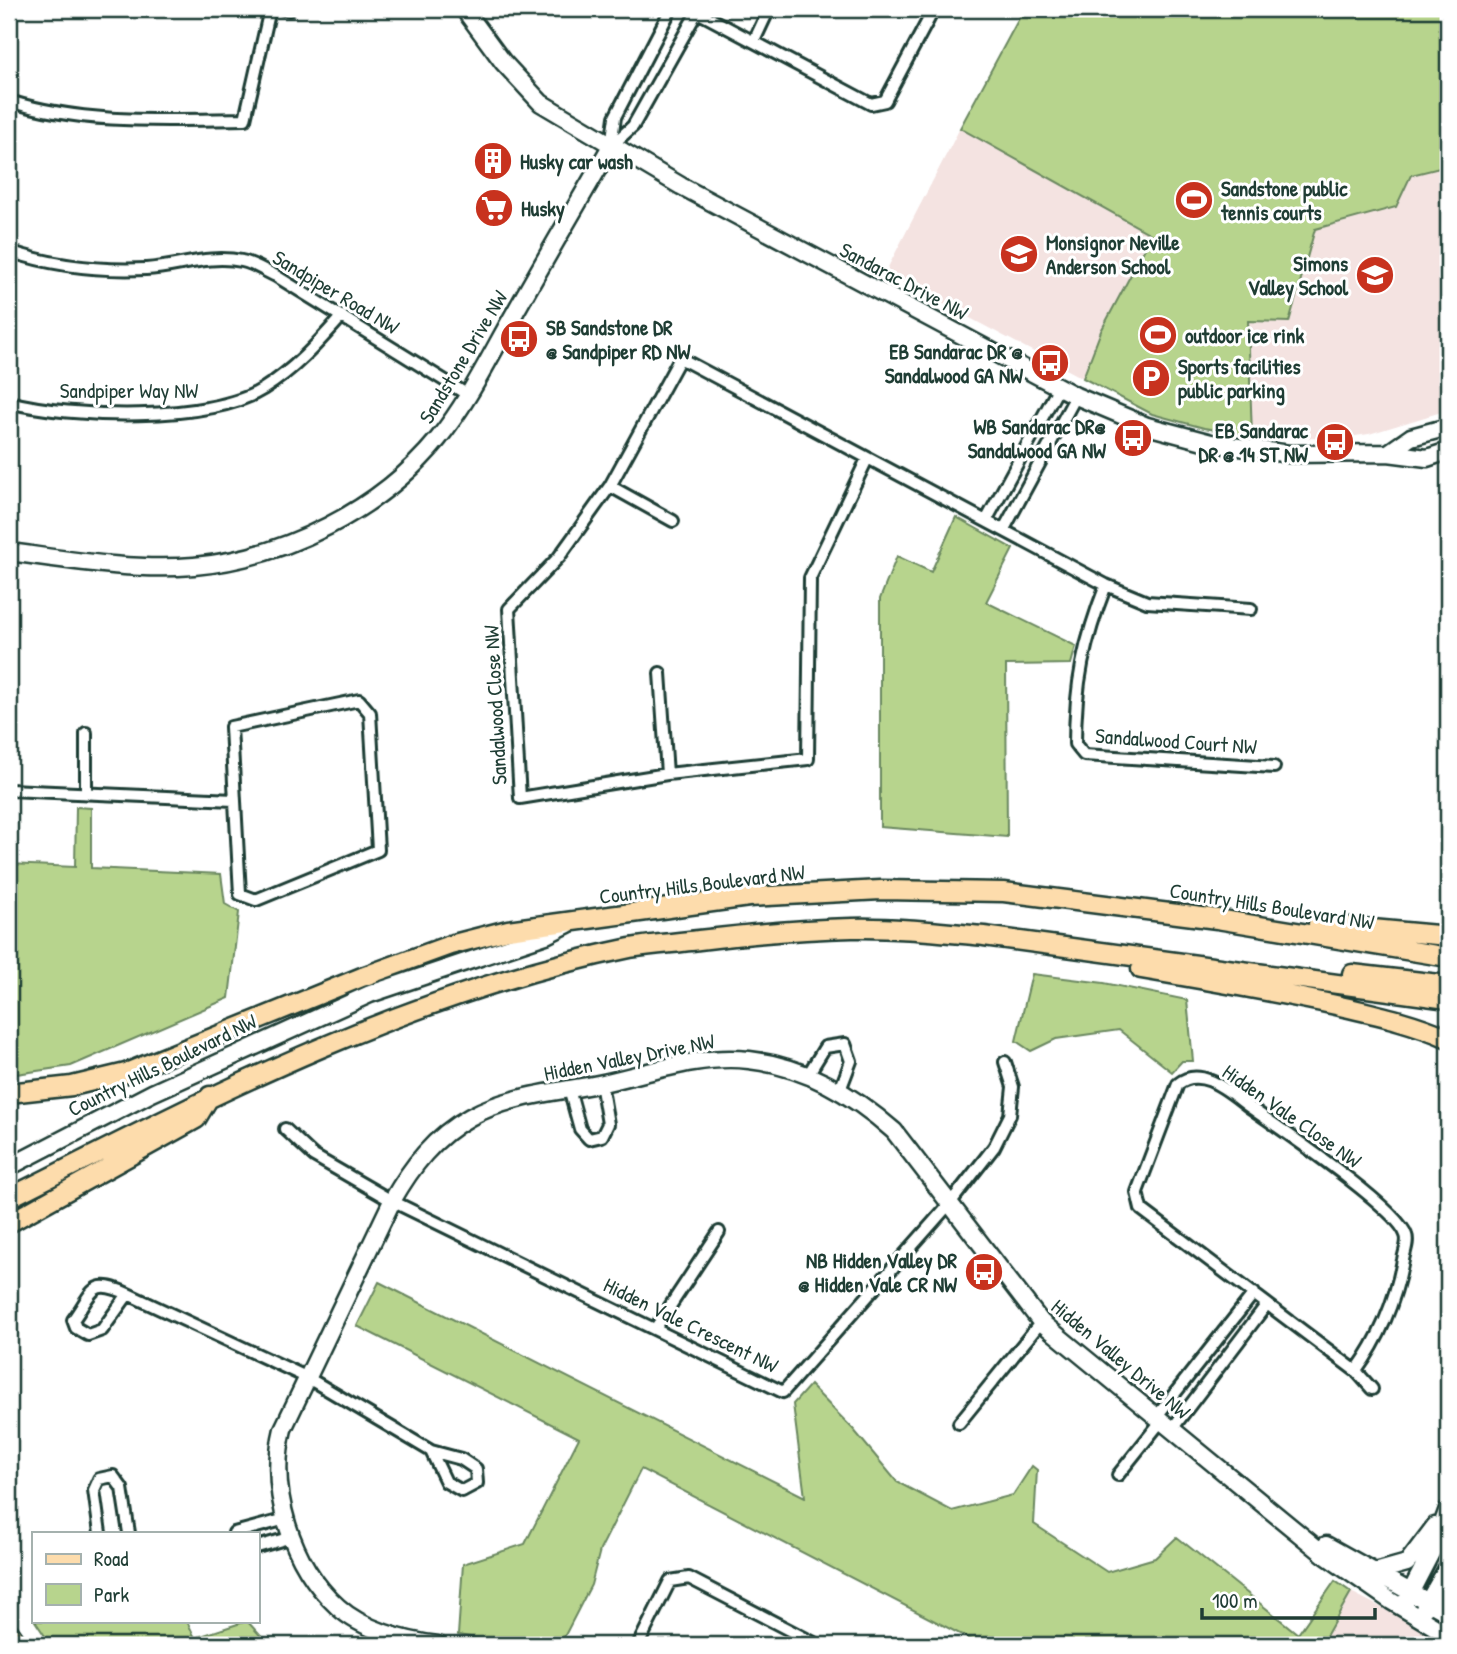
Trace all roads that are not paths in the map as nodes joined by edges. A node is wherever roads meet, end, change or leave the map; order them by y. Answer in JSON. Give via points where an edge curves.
{"nodes":[{"id":1,"x":270,"y":9,"type":"edge"},
{"id":2,"x":464,"y":9,"type":"edge"},
{"id":3,"x":671,"y":9,"type":"edge"},
{"id":4,"x":769,"y":9,"type":"edge"},
{"id":5,"x":934,"y":9,"type":"edge"},
{"id":6,"x":694,"y":10,"type":"edge"},
{"id":7,"x":754,"y":41,"type":"junction"},
{"id":8,"x":9,"y":101,"type":"edge"},
{"id":9,"x":611,"y":146,"type":"junction"},
{"id":10,"x":9,"y":251,"type":"edge"},
{"id":11,"x":342,"y":316,"type":"junction"},
{"id":12,"x":1059,"y":387,"type":"junction"},
{"id":13,"x":468,"y":395,"type":"junction"},
{"id":14,"x":1076,"y":396,"type":"junction"},
{"id":15,"x":9,"y":402,"type":"edge"},
{"id":16,"x":1448,"y":427,"type":"edge"},
{"id":17,"x":1448,"y":451,"type":"edge"},
{"id":18,"x":1388,"y":453,"type":"junction"},
{"id":19,"x":867,"y":459,"type":"junction"},
{"id":20,"x":610,"y":486,"type":"junction"},
{"id":21,"x":987,"y":519,"type":"junction"},
{"id":22,"x":673,"y":521,"type":"dead end"},
{"id":23,"x":1004,"y":529,"type":"junction"},
{"id":24,"x":9,"y":552,"type":"edge"},
{"id":25,"x":1106,"y":585,"type":"junction"},
{"id":26,"x":1251,"y":609,"type":"dead end"},
{"id":27,"x":660,"y":673,"type":"dead end"},
{"id":28,"x":86,"y":733,"type":"dead end"},
{"id":29,"x":1274,"y":767,"type":"dead end"},
{"id":30,"x":667,"y":774,"type":"junction"},
{"id":31,"x":9,"y":790,"type":"edge"},
{"id":32,"x":86,"y":792,"type":"junction"},
{"id":33,"x":233,"y":800,"type":"junction"},
{"id":34,"x":1217,"y":919,"type":"junction"},
{"id":35,"x":568,"y":924,"type":"junction"},
{"id":36,"x":984,"y":936,"type":"junction"},
{"id":37,"x":1448,"y":936,"type":"edge"},
{"id":38,"x":1448,"y":957,"type":"edge"},
{"id":39,"x":1448,"y":985,"type":"edge"},
{"id":40,"x":1448,"y":999,"type":"edge"},
{"id":41,"x":1448,"y":1038,"type":"edge"},
{"id":42,"x":1005,"y":1062,"type":"dead end"},
{"id":43,"x":809,"y":1073,"type":"junction"},
{"id":44,"x":601,"y":1083,"type":"junction"},
{"id":45,"x":569,"y":1089,"type":"junction"},
{"id":46,"x":840,"y":1090,"type":"junction"},
{"id":47,"x":9,"y":1093,"type":"edge"},
{"id":48,"x":210,"y":1096,"type":"junction"},
{"id":49,"x":285,"y":1129,"type":"dead end"},
{"id":50,"x":9,"y":1167,"type":"edge"},
{"id":51,"x":9,"y":1198,"type":"edge"},
{"id":52,"x":392,"y":1201,"type":"junction"},
{"id":53,"x":951,"y":1202,"type":"junction"},
{"id":54,"x":9,"y":1223,"type":"edge"},
{"id":55,"x":719,"y":1232,"type":"dead end"},
{"id":56,"x":1254,"y":1293,"type":"junction"},
{"id":57,"x":128,"y":1294,"type":"junction"},
{"id":58,"x":1267,"y":1304,"type":"junction"},
{"id":59,"x":1041,"y":1322,"type":"junction"},
{"id":60,"x":655,"y":1329,"type":"junction"},
{"id":61,"x":1356,"y":1371,"type":"junction"},
{"id":62,"x":308,"y":1378,"type":"junction"},
{"id":63,"x":1372,"y":1389,"type":"dead end"},
{"id":64,"x":1164,"y":1422,"type":"junction"},
{"id":65,"x":959,"y":1423,"type":"dead end"},
{"id":66,"x":431,"y":1451,"type":"junction"},
{"id":67,"x":1118,"y":1475,"type":"dead end"},
{"id":68,"x":1448,"y":1508,"type":"edge"},
{"id":69,"x":286,"y":1519,"type":"junction"},
{"id":70,"x":1287,"y":1523,"type":"junction"},
{"id":71,"x":100,"y":1532,"type":"edge"},
{"id":72,"x":129,"y":1532,"type":"edge"},
{"id":73,"x":238,"y":1532,"type":"edge"},
{"id":74,"x":292,"y":1537,"type":"junction"},
{"id":75,"x":259,"y":1546,"type":"edge"},
{"id":76,"x":1448,"y":1567,"type":"edge"},
{"id":77,"x":1375,"y":1572,"type":"junction"},
{"id":78,"x":1406,"y":1601,"type":"junction"},
{"id":79,"x":1428,"y":1603,"type":"junction"},
{"id":80,"x":1448,"y":1613,"type":"edge"},
{"id":81,"x":1419,"y":1618,"type":"junction"},
{"id":82,"x":9,"y":1632,"type":"edge"},
{"id":83,"x":1448,"y":1635,"type":"edge"},
{"id":84,"x":18,"y":1645,"type":"edge"},
{"id":85,"x":438,"y":1645,"type":"edge"},
{"id":86,"x":638,"y":1645,"type":"edge"},
{"id":87,"x":818,"y":1645,"type":"edge"}],
"edges":[{"from":1,"to":8,"type":"street","via":[[245,120],[110,121]]},
{"from":2,"to":9,"type":"street","name":"Sandarac Drive NW","via":[[541,103]]},
{"from":3,"to":9,"type":"street","via":[[615,117]]},
{"from":4,"to":7,"type":"street"},
{"from":5,"to":7,"type":"street","via":[[885,101],[871,104]]},
{"from":6,"to":7,"type":"street"},
{"from":6,"to":9,"type":"street","via":[[633,126]]},
{"from":9,"to":12,"type":"street","name":"Sandarac Drive NW"},
{"from":9,"to":13,"type":"street","name":"Sandstone Drive NW"},
{"from":10,"to":11,"type":"street","name":"Sandpiper Road NW","via":[[58,264],[103,269],[149,269],[208,258],[244,261]]},
{"from":11,"to":13,"type":"street","name":"Sandpiper Road NW"},
{"from":11,"to":15,"type":"street","name":"Sandpiper Way NW","via":[[303,360],[232,404],[202,411],[113,413]]},
{"from":12,"to":14,"type":"street","name":"Sandarac Drive NW"},
{"from":12,"to":21,"type":"street"},
{"from":13,"to":24,"type":"street","name":"Sandstone Drive NW","via":[[438,440],[394,483],[360,507],[300,538],[249,556],[195,566],[127,567]]},
{"from":14,"to":18,"type":"street","name":"Sandarac Drive NW","via":[[1147,426],[1211,443],[1289,454]]},
{"from":14,"to":23,"type":"street"},
{"from":16,"to":18,"type":"street","via":[[1411,437]]},
{"from":17,"to":18,"type":"street","name":"Sandarac Drive NW","via":[[1427,458]]},
{"from":19,"to":20,"type":"street","name":"Sandalwood Close NW","via":[[680,358]]},
{"from":19,"to":21,"type":"street","name":"Sandalwood Close NW"},
{"from":19,"to":30,"type":"street","name":"Sandalwood Close NW","via":[[810,579],[808,759]]},
{"from":20,"to":22,"type":"street"},
{"from":20,"to":30,"type":"street","name":"Sandalwood Close NW","via":[[559,557],[509,609],[520,798]]},
{"from":21,"to":23,"type":"street","name":"Sandalwood Close NW"},
{"from":23,"to":25,"type":"street","name":"Sandalwood Close NW"},
{"from":25,"to":26,"type":"street","name":"Sandalwood Close NW","via":[[1147,602]]},
{"from":25,"to":29,"type":"street","name":"Sandalwood Court NW","via":[[1080,659],[1075,744],[1084,755]]},
{"from":27,"to":30,"type":"street"},
{"from":28,"to":32,"type":"street"},
{"from":31,"to":32,"type":"street"},
{"from":32,"to":33,"type":"street"},
{"from":33,"to":33,"type":"street","via":[[240,894],[256,900],[378,850],[370,713],[359,700],[231,727]]},
{"from":34,"to":35,"type":"main road","name":"Country Hills Boulevard NW","via":[[1004,892],[881,890],[749,897]]},
{"from":34,"to":37,"type":"main road","via":[[1246,916]]},
{"from":34,"to":38,"type":"main road","name":"Country Hills Boulevard NW"},
{"from":35,"to":47,"type":"main road","via":[[508,930],[450,945],[126,1073],[72,1086]]},
{"from":35,"to":50,"type":"street","name":"Country Hills Boulevard NW","via":[[370,994],[152,1093]]},
{"from":36,"to":39,"type":"main road","via":[[1067,938]]},
{"from":36,"to":40,"type":"main road"},
{"from":36,"to":41,"type":"main road","via":[[1064,956],[1275,992],[1422,1026]]},
{"from":36,"to":48,"type":"main road","via":[[853,928],[747,934],[632,948],[439,1002],[283,1062]]},
{"from":42,"to":53,"type":"street","via":[[1013,1087],[1010,1115],[995,1147]]},
{"from":43,"to":44,"type":"street","name":"Hidden Valley Drive NW","via":[[748,1060],[699,1062]]},
{"from":43,"to":46,"type":"street","name":"Hidden Valley Drive NW"},
{"from":43,"to":46,"type":"street","via":[[825,1047],[845,1044],[851,1061]]},
{"from":44,"to":45,"type":"street","name":"Hidden Valley Drive NW"},
{"from":44,"to":45,"type":"street","via":[[608,1124],[602,1136],[589,1139],[580,1129]]},
{"from":45,"to":52,"type":"street","name":"Hidden Valley Drive NW","via":[[471,1116],[442,1135],[412,1166]]},
{"from":46,"to":53,"type":"street","name":"Hidden Valley Drive NW","via":[[894,1131]]},
{"from":48,"to":51,"type":"main road"},
{"from":48,"to":54,"type":"main road","via":[[197,1119]]},
{"from":49,"to":52,"type":"street","name":"Hidden Vale Crescent NW","via":[[314,1156]]},
{"from":52,"to":60,"type":"street","name":"Hidden Vale Crescent NW"},
{"from":52,"to":62,"type":"street","name":"Hidden Valley Drive NW"},
{"from":53,"to":59,"type":"street","name":"Hidden Valley Drive NW"},
{"from":53,"to":60,"type":"street","name":"Hidden Vale Crescent NW","via":[[783,1392]]},
{"from":55,"to":60,"type":"street"},
{"from":56,"to":58,"type":"street","name":"Hidden Vale Close NW"},
{"from":56,"to":61,"type":"street","name":"Hidden Vale Close NW","via":[[1141,1209],[1137,1192],[1178,1084],[1187,1077],[1200,1075],[1243,1103],[1320,1156],[1399,1220],[1408,1236],[1397,1292],[1376,1344]]},
{"from":56,"to":64,"type":"street"},
{"from":57,"to":57,"type":"street","via":[[107,1284],[97,1287],[73,1320],[76,1328],[88,1335],[102,1330]]},
{"from":57,"to":62,"type":"street"},
{"from":58,"to":61,"type":"street","name":"Hidden Vale Close NW"},
{"from":58,"to":64,"type":"street"},
{"from":59,"to":64,"type":"street","name":"Hidden Valley Drive NW"},
{"from":59,"to":65,"type":"street"},
{"from":61,"to":63,"type":"street","name":"Hidden Vale Close NW"},
{"from":62,"to":66,"type":"street"},
{"from":62,"to":69,"type":"street","name":"Hidden Valley Drive NW","via":[[283,1429],[276,1458]]},
{"from":64,"to":67,"type":"street"},
{"from":64,"to":70,"type":"street","name":"Hidden Valley Drive NW"},
{"from":66,"to":66,"type":"street","via":[[446,1482],[462,1491],[477,1483],[476,1469],[461,1459]]},
{"from":68,"to":77,"type":"street","via":[[1408,1563]]},
{"from":68,"to":78,"type":"street"},
{"from":69,"to":73,"type":"street"},
{"from":69,"to":74,"type":"street","name":"Hidden Valley Drive NW"},
{"from":70,"to":77,"type":"street","name":"Hidden Valley Drive NW"},
{"from":70,"to":78,"type":"street","name":"Hidden Valley Drive NW","via":[[1325,1555]]},
{"from":71,"to":72,"type":"street","via":[[94,1490],[99,1479],[113,1476],[122,1488]]},
{"from":74,"to":75,"type":"street"},
{"from":74,"to":85,"type":"street","name":"Hidden Valley Drive NW","via":[[307,1570],[339,1608],[381,1632]]},
{"from":76,"to":79,"type":"street"},
{"from":77,"to":78,"type":"street","name":"Hidden Valley Drive NW"},
{"from":78,"to":79,"type":"street","name":"Hidden Valley Drive NW"},
{"from":78,"to":81,"type":"street","name":"Hidden Valley Drive NW"},
{"from":79,"to":80,"type":"street","name":"Hidden Valley Drive NW"},
{"from":79,"to":81,"type":"street"},
{"from":81,"to":83,"type":"street","name":"Hidden Valley Drive NW"},
{"from":82,"to":84,"type":"main road"},
{"from":86,"to":87,"type":"street","via":[[670,1581],[689,1578]]}]}
